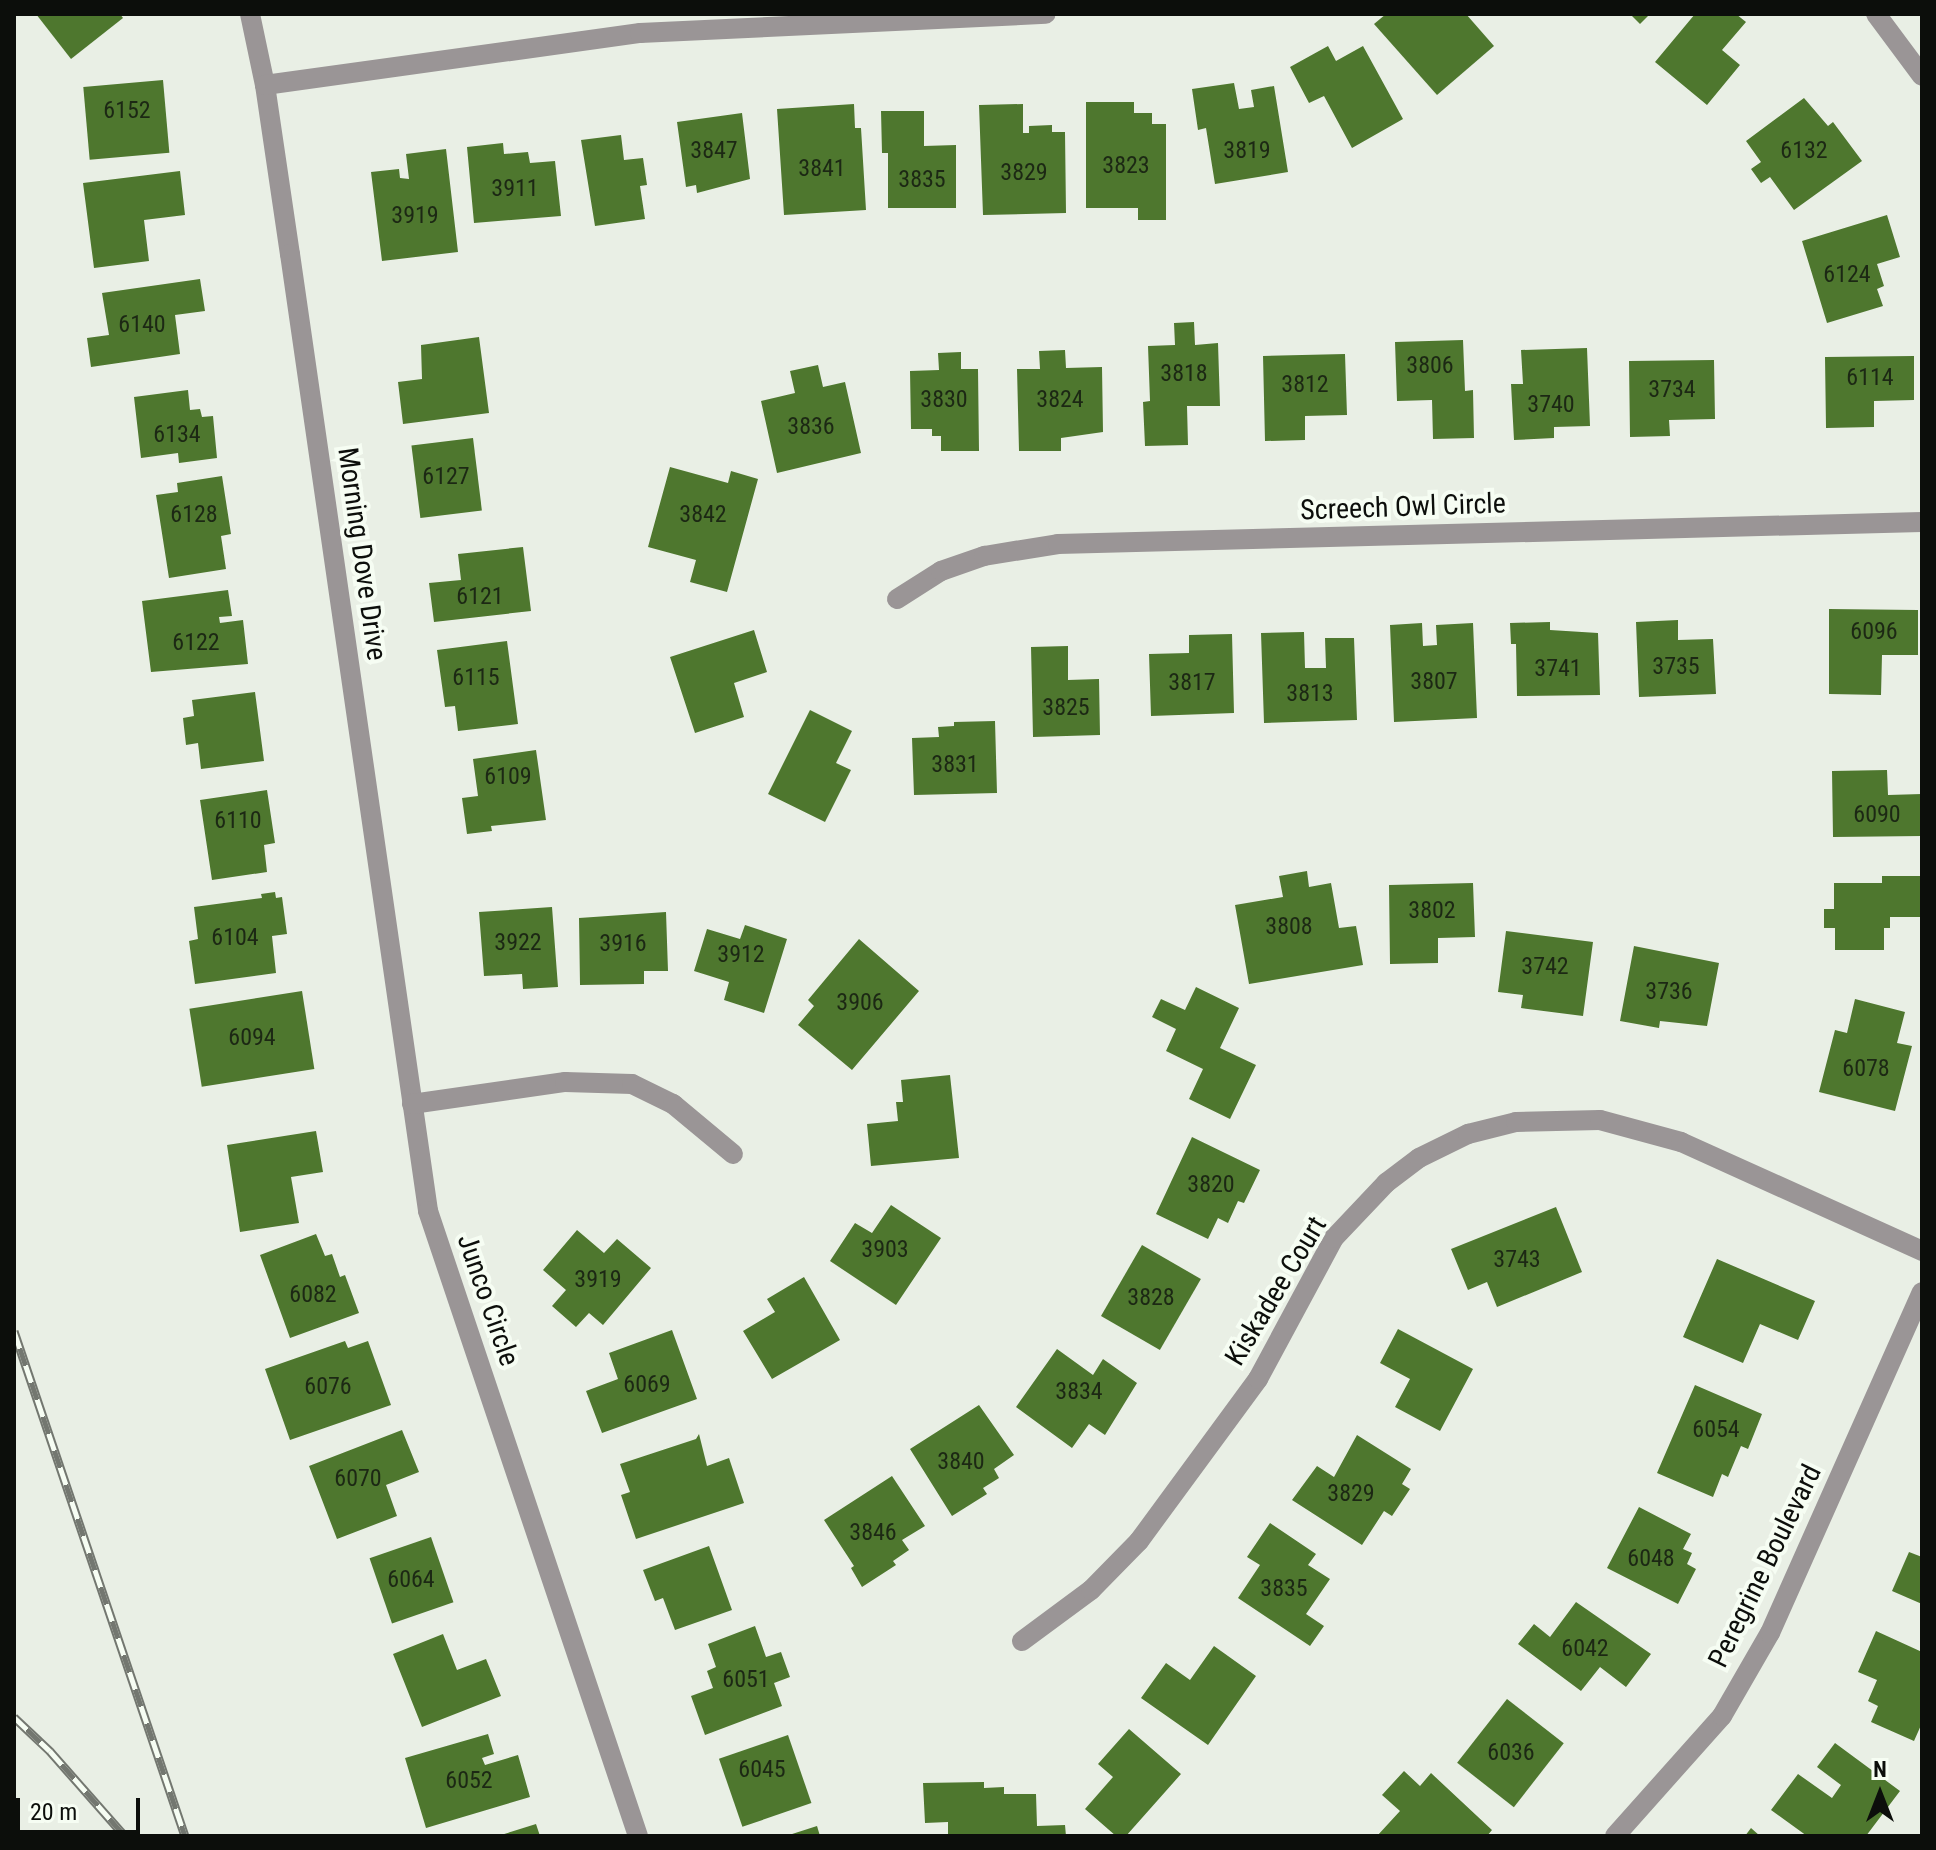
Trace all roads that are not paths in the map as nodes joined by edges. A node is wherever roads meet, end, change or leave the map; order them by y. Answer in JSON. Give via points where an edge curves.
{"nodes":[{"id":1,"x":250,"y":14,"type":"edge"},
{"id":2,"x":1046,"y":14,"type":"edge"},
{"id":3,"x":1876,"y":14,"type":"edge"},
{"id":4,"x":1922,"y":76,"type":"edge"},
{"id":5,"x":265,"y":85,"type":"junction"},
{"id":6,"x":1922,"y":522,"type":"edge"},
{"id":7,"x":897,"y":599,"type":"dead end"},
{"id":8,"x":412,"y":1104,"type":"junction"},
{"id":9,"x":733,"y":1154,"type":"dead end"},
{"id":10,"x":1922,"y":1251,"type":"edge"},
{"id":11,"x":1922,"y":1292,"type":"edge"},
{"id":12,"x":1022,"y":1641,"type":"dead end"},
{"id":13,"x":638,"y":1836,"type":"edge"},
{"id":14,"x":1615,"y":1836,"type":"edge"}],
"edges":[{"from":1,"to":5,"type":"street","name":"Morning Dove Drive"},
{"from":2,"to":5,"type":"street","via":[[640,33]]},
{"from":3,"to":4,"type":"street"},
{"from":5,"to":8,"type":"street","name":"Morning Dove Drive"},
{"from":6,"to":7,"type":"street","name":"Screech Owl Circle","via":[[1058,544],[984,556],[941,571]]},
{"from":8,"to":9,"type":"street","via":[[565,1082],[632,1084],[673,1104]]},
{"from":8,"to":13,"type":"street","name":"Junco Circle","via":[[428,1211]]},
{"from":10,"to":12,"type":"street","name":"Kiskadee Court","via":[[1681,1142],[1600,1120],[1516,1122],[1468,1134],[1419,1158],[1386,1183],[1334,1238],[1258,1379],[1139,1541],[1091,1590]]},
{"from":11,"to":14,"type":"street","name":"Peregrine Boulevard","via":[[1770,1633],[1722,1716]]}]}
